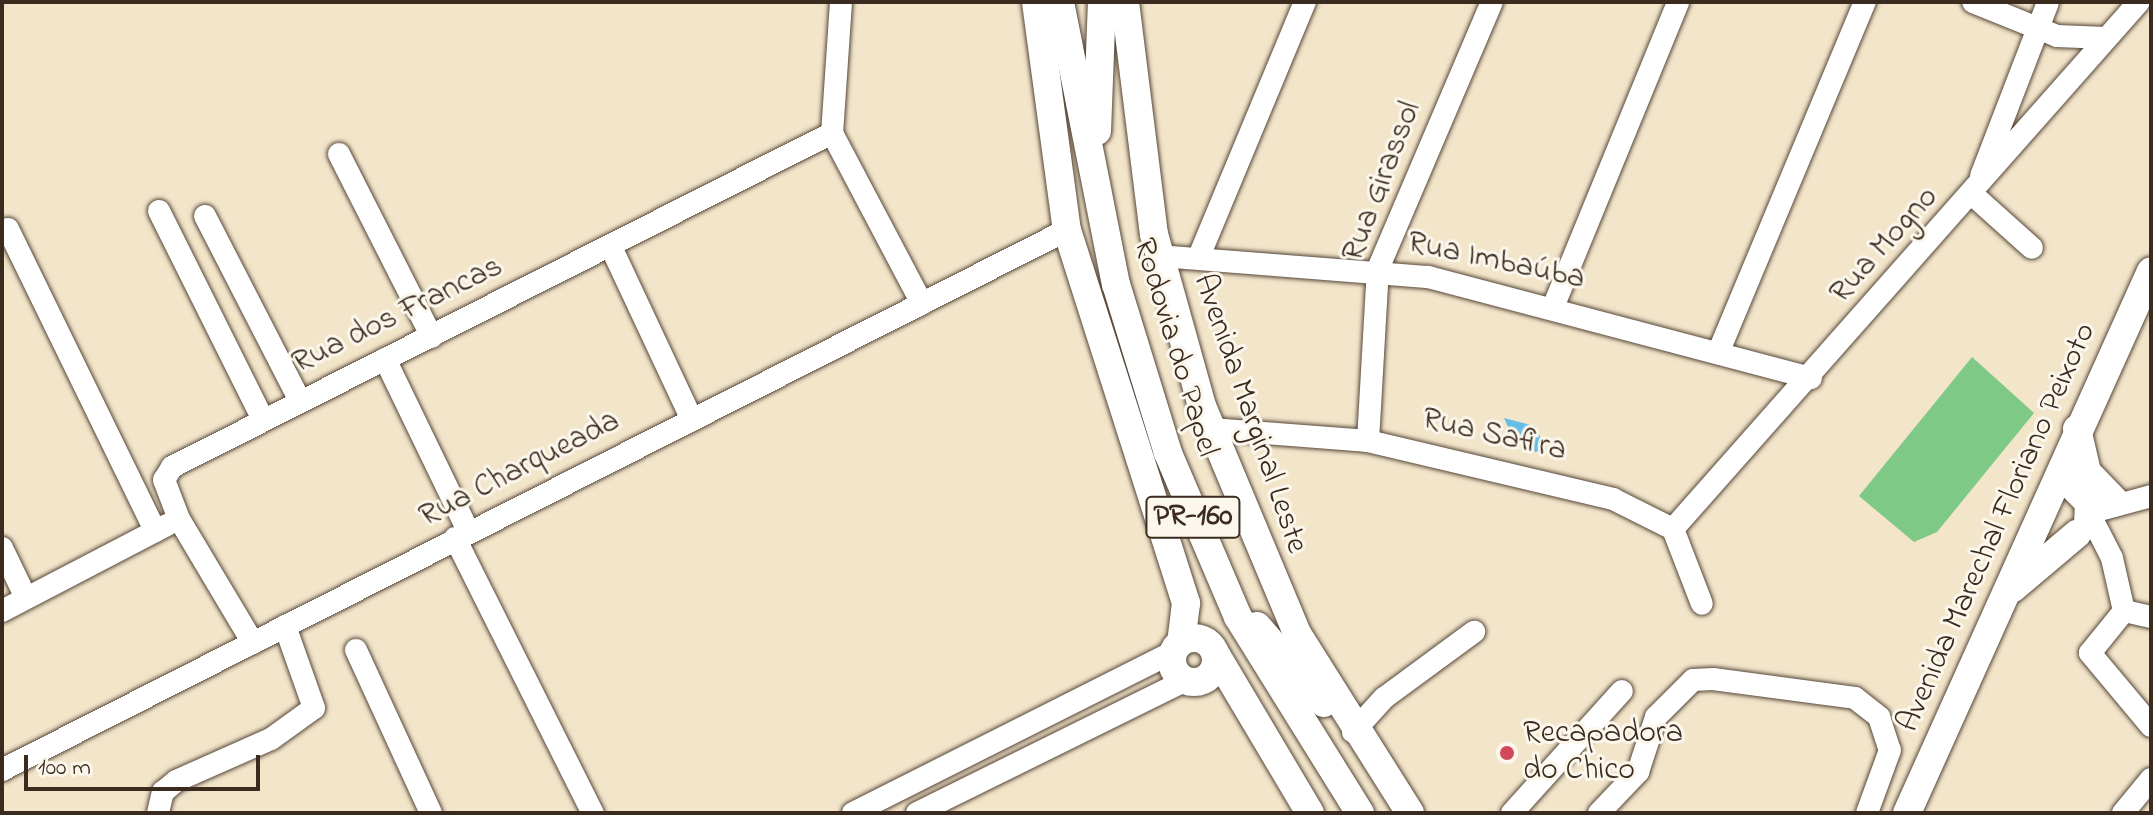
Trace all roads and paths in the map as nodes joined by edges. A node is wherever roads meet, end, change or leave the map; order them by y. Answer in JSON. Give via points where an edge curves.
{"nodes":[{"id":1,"x":841,"y":2,"type":"edge"},
{"id":2,"x":1036,"y":2,"type":"edge"},
{"id":3,"x":1060,"y":2,"type":"edge"},
{"id":4,"x":1102,"y":2,"type":"edge"},
{"id":5,"x":1125,"y":2,"type":"edge"},
{"id":6,"x":1305,"y":2,"type":"edge"},
{"id":7,"x":1492,"y":2,"type":"edge"},
{"id":8,"x":1678,"y":2,"type":"edge"},
{"id":9,"x":1865,"y":2,"type":"edge"},
{"id":10,"x":1973,"y":2,"type":"edge"},
{"id":11,"x":2048,"y":2,"type":"edge"},
{"id":12,"x":2139,"y":2,"type":"edge"},
{"id":13,"x":2040,"y":30,"type":"junction"},
{"id":14,"x":2106,"y":38,"type":"junction"},
{"id":15,"x":832,"y":133,"type":"junction"},
{"id":16,"x":339,"y":154,"type":"dead end"},
{"id":17,"x":1096,"y":192,"type":"junction"},
{"id":18,"x":1973,"y":195,"type":"junction"},
{"id":19,"x":159,"y":211,"type":"dead end"},
{"id":20,"x":205,"y":216,"type":"dead end"},
{"id":21,"x":8,"y":229,"type":"dead end"},
{"id":22,"x":1067,"y":230,"type":"junction"},
{"id":23,"x":611,"y":247,"type":"junction"},
{"id":24,"x":2032,"y":248,"type":"dead end"},
{"id":25,"x":1200,"y":254,"type":"junction"},
{"id":26,"x":1159,"y":256,"type":"junction"},
{"id":27,"x":1378,"y":269,"type":"junction"},
{"id":28,"x":2151,"y":271,"type":"edge"},
{"id":29,"x":922,"y":304,"type":"junction"},
{"id":30,"x":1554,"y":305,"type":"junction"},
{"id":31,"x":432,"y":337,"type":"junction"},
{"id":32,"x":1718,"y":353,"type":"junction"},
{"id":33,"x":385,"y":359,"type":"junction"},
{"id":34,"x":1811,"y":378,"type":"junction"},
{"id":35,"x":299,"y":399,"type":"junction"},
{"id":36,"x":262,"y":418,"type":"junction"},
{"id":37,"x":692,"y":420,"type":"junction"},
{"id":38,"x":1212,"y":429,"type":"junction"},
{"id":39,"x":2077,"y":429,"type":"junction"},
{"id":40,"x":1368,"y":441,"type":"junction"},
{"id":41,"x":2059,"y":477,"type":"junction"},
{"id":42,"x":2151,"y":496,"type":"edge"},
{"id":43,"x":2116,"y":502,"type":"junction"},
{"id":44,"x":179,"y":519,"type":"junction"},
{"id":45,"x":2083,"y":524,"type":"junction"},
{"id":46,"x":1673,"y":529,"type":"junction"},
{"id":47,"x":155,"y":531,"type":"junction"},
{"id":48,"x":462,"y":534,"type":"junction"},
{"id":49,"x":2030,"y":544,"type":"junction"},
{"id":50,"x":2,"y":548,"type":"edge"},
{"id":51,"x":1223,"y":584,"type":"junction"},
{"id":52,"x":2006,"y":593,"type":"junction"},
{"id":53,"x":26,"y":598,"type":"junction"},
{"id":54,"x":1702,"y":604,"type":"dead end"},
{"id":55,"x":2,"y":611,"type":"edge"},
{"id":56,"x":2124,"y":611,"type":"junction"},
{"id":57,"x":2151,"y":617,"type":"edge"},
{"id":58,"x":285,"y":626,"type":"junction"},
{"id":59,"x":1474,"y":632,"type":"dead end"},
{"id":60,"x":253,"y":643,"type":"junction"},
{"id":61,"x":1177,"y":647,"type":"junction"},
{"id":62,"x":356,"y":650,"type":"dead end"},
{"id":63,"x":1215,"y":653,"type":"junction"},
{"id":64,"x":1193,"y":680,"type":"junction"},
{"id":65,"x":1622,"y":691,"type":"dead end"},
{"id":66,"x":2151,"y":726,"type":"edge"},
{"id":67,"x":1353,"y":732,"type":"junction"},
{"id":68,"x":1264,"y":736,"type":"junction"},
{"id":69,"x":2,"y":770,"type":"edge"},
{"id":70,"x":2151,"y":779,"type":"edge"},
{"id":71,"x":158,"y":813,"type":"edge"},
{"id":72,"x":431,"y":813,"type":"edge"},
{"id":73,"x":593,"y":813,"type":"edge"},
{"id":74,"x":853,"y":813,"type":"edge"},
{"id":75,"x":917,"y":813,"type":"edge"},
{"id":76,"x":1310,"y":813,"type":"edge"},
{"id":77,"x":1360,"y":813,"type":"edge"},
{"id":78,"x":1410,"y":813,"type":"edge"},
{"id":79,"x":1512,"y":813,"type":"edge"},
{"id":80,"x":1599,"y":813,"type":"edge"},
{"id":81,"x":1867,"y":813,"type":"edge"},
{"id":82,"x":1907,"y":813,"type":"edge"},
{"id":83,"x":2123,"y":813,"type":"edge"}],
"edges":[{"from":1,"to":15,"type":"street"},
{"from":2,"to":22,"type":"main road"},
{"from":3,"to":17,"type":"main road","name":"Rodovia do Papel","number":"PR-160"},
{"from":4,"to":17,"type":"main road","name":"Rodovia do Papel","number":"PR-160"},
{"from":5,"to":26,"type":"main road","name":"Avenida Marginal Leste","via":[[1136,131]]},
{"from":6,"to":25,"type":"street"},
{"from":7,"to":27,"type":"street","name":"Rua Girassol"},
{"from":8,"to":30,"type":"street"},
{"from":9,"to":32,"type":"street"},
{"from":10,"to":13,"type":"street"},
{"from":11,"to":13,"type":"street"},
{"from":12,"to":14,"type":"street","name":"Rua Mogno"},
{"from":13,"to":14,"type":"street","via":[[2071,40]]},
{"from":13,"to":18,"type":"street"},
{"from":14,"to":18,"type":"street","name":"Rua Mogno"},
{"from":15,"to":23,"type":"street","name":"Rua dos Francas"},
{"from":15,"to":29,"type":"street"},
{"from":16,"to":31,"type":"street"},
{"from":17,"to":51,"type":"main road","name":"Rodovia do Papel","number":"PR-160","via":[[1135,360]]},
{"from":18,"to":24,"type":"street"},
{"from":18,"to":34,"type":"street","name":"Rua Mogno"},
{"from":19,"to":36,"type":"street"},
{"from":20,"to":35,"type":"street"},
{"from":21,"to":47,"type":"street"},
{"from":22,"to":29,"type":"street","name":"Rua Charqueada"},
{"from":22,"to":61,"type":"main road","via":[[1186,603]]},
{"from":23,"to":31,"type":"street","name":"Rua dos Francas"},
{"from":23,"to":37,"type":"street"},
{"from":25,"to":26,"type":"street","name":"Rua Imbaúba"},
{"from":25,"to":27,"type":"street","name":"Rua Imbaúba"},
{"from":26,"to":38,"type":"main road","name":"Avenida Marginal Leste"},
{"from":27,"to":30,"type":"street","name":"Rua Imbaúba"},
{"from":27,"to":40,"type":"street","name":"Rua Girassol"},
{"from":28,"to":39,"type":"main road","name":"Avenida Marechal Floriano Peixoto"},
{"from":29,"to":37,"type":"street","name":"Rua Charqueada"},
{"from":30,"to":32,"type":"street","name":"Rua Imbaúba"},
{"from":31,"to":33,"type":"street","name":"Rua dos Francas"},
{"from":32,"to":34,"type":"street","name":"Rua Imbaúba"},
{"from":33,"to":35,"type":"street","name":"Rua dos Francas"},
{"from":33,"to":48,"type":"street"},
{"from":34,"to":46,"type":"street","name":"Rua Mogno"},
{"from":35,"to":36,"type":"street","name":"Rua dos Francas"},
{"from":36,"to":44,"type":"street","name":"Rua dos Francas","via":[[172,467],[164,480]]},
{"from":37,"to":48,"type":"street","name":"Rua Charqueada"},
{"from":38,"to":40,"type":"street","name":"Rua Safira"},
{"from":38,"to":67,"type":"main road","name":"Avenida Marginal Leste","via":[[1270,581]]},
{"from":39,"to":41,"type":"main road","name":"Avenida Marechal Floriano Peixoto"},
{"from":39,"to":43,"type":"main road","via":[[2087,472]]},
{"from":40,"to":46,"type":"street","name":"Rua Safira","via":[[1556,482],[1635,507]]},
{"from":41,"to":45,"type":"street"},
{"from":41,"to":49,"type":"main road","name":"Avenida Marechal Floriano Peixoto"},
{"from":42,"to":43,"type":"street"},
{"from":43,"to":45,"type":"street"},
{"from":44,"to":47,"type":"street"},
{"from":44,"to":60,"type":"street","name":"Rua dos Francas"},
{"from":45,"to":49,"type":"street"},
{"from":45,"to":52,"type":"main road"},
{"from":45,"to":56,"type":"street","via":[[2112,558]]},
{"from":46,"to":54,"type":"street"},
{"from":47,"to":53,"type":"street"},
{"from":48,"to":58,"type":"street","name":"Rua Charqueada"},
{"from":48,"to":73,"type":"street"},
{"from":49,"to":52,"type":"main road","name":"Avenida Marechal Floriano Peixoto"},
{"from":50,"to":53,"type":"street"},
{"from":51,"to":67,"type":"main road"},
{"from":51,"to":77,"type":"main road","name":"Rodovia do Papel","number":"PR-160","via":[[1274,682]]},
{"from":52,"to":82,"type":"main road","name":"Avenida Marechal Floriano Peixoto"},
{"from":53,"to":55,"type":"street"},
{"from":56,"to":57,"type":"street"},
{"from":56,"to":66,"type":"street","via":[[2090,653]]},
{"from":58,"to":60,"type":"street","name":"Rua Charqueada"},
{"from":58,"to":71,"type":"street","via":[[314,708],[271,739],[176,781],[163,792]]},
{"from":59,"to":67,"type":"street","via":[[1392,691]]},
{"from":60,"to":69,"type":"street","name":"Rua Charqueada"},
{"from":61,"to":63,"type":"main road","via":[[1201,639]]},
{"from":61,"to":64,"type":"main road","via":[[1172,666]]},
{"from":61,"to":74,"type":"street"},
{"from":62,"to":72,"type":"street"},
{"from":63,"to":64,"type":"main road","via":[[1215,667]]},
{"from":63,"to":68,"type":"main road"},
{"from":64,"to":68,"type":"main road"},
{"from":64,"to":75,"type":"street"},
{"from":65,"to":79,"type":"street"},
{"from":67,"to":78,"type":"main road","name":"Avenida Marginal Leste"},
{"from":68,"to":76,"type":"main road"},
{"from":70,"to":83,"type":"street"},
{"from":80,"to":81,"type":"street","via":[[1638,772],[1656,717],[1693,680],[1713,679],[1822,690],[1855,698],[1879,717],[1890,750]]}]}
